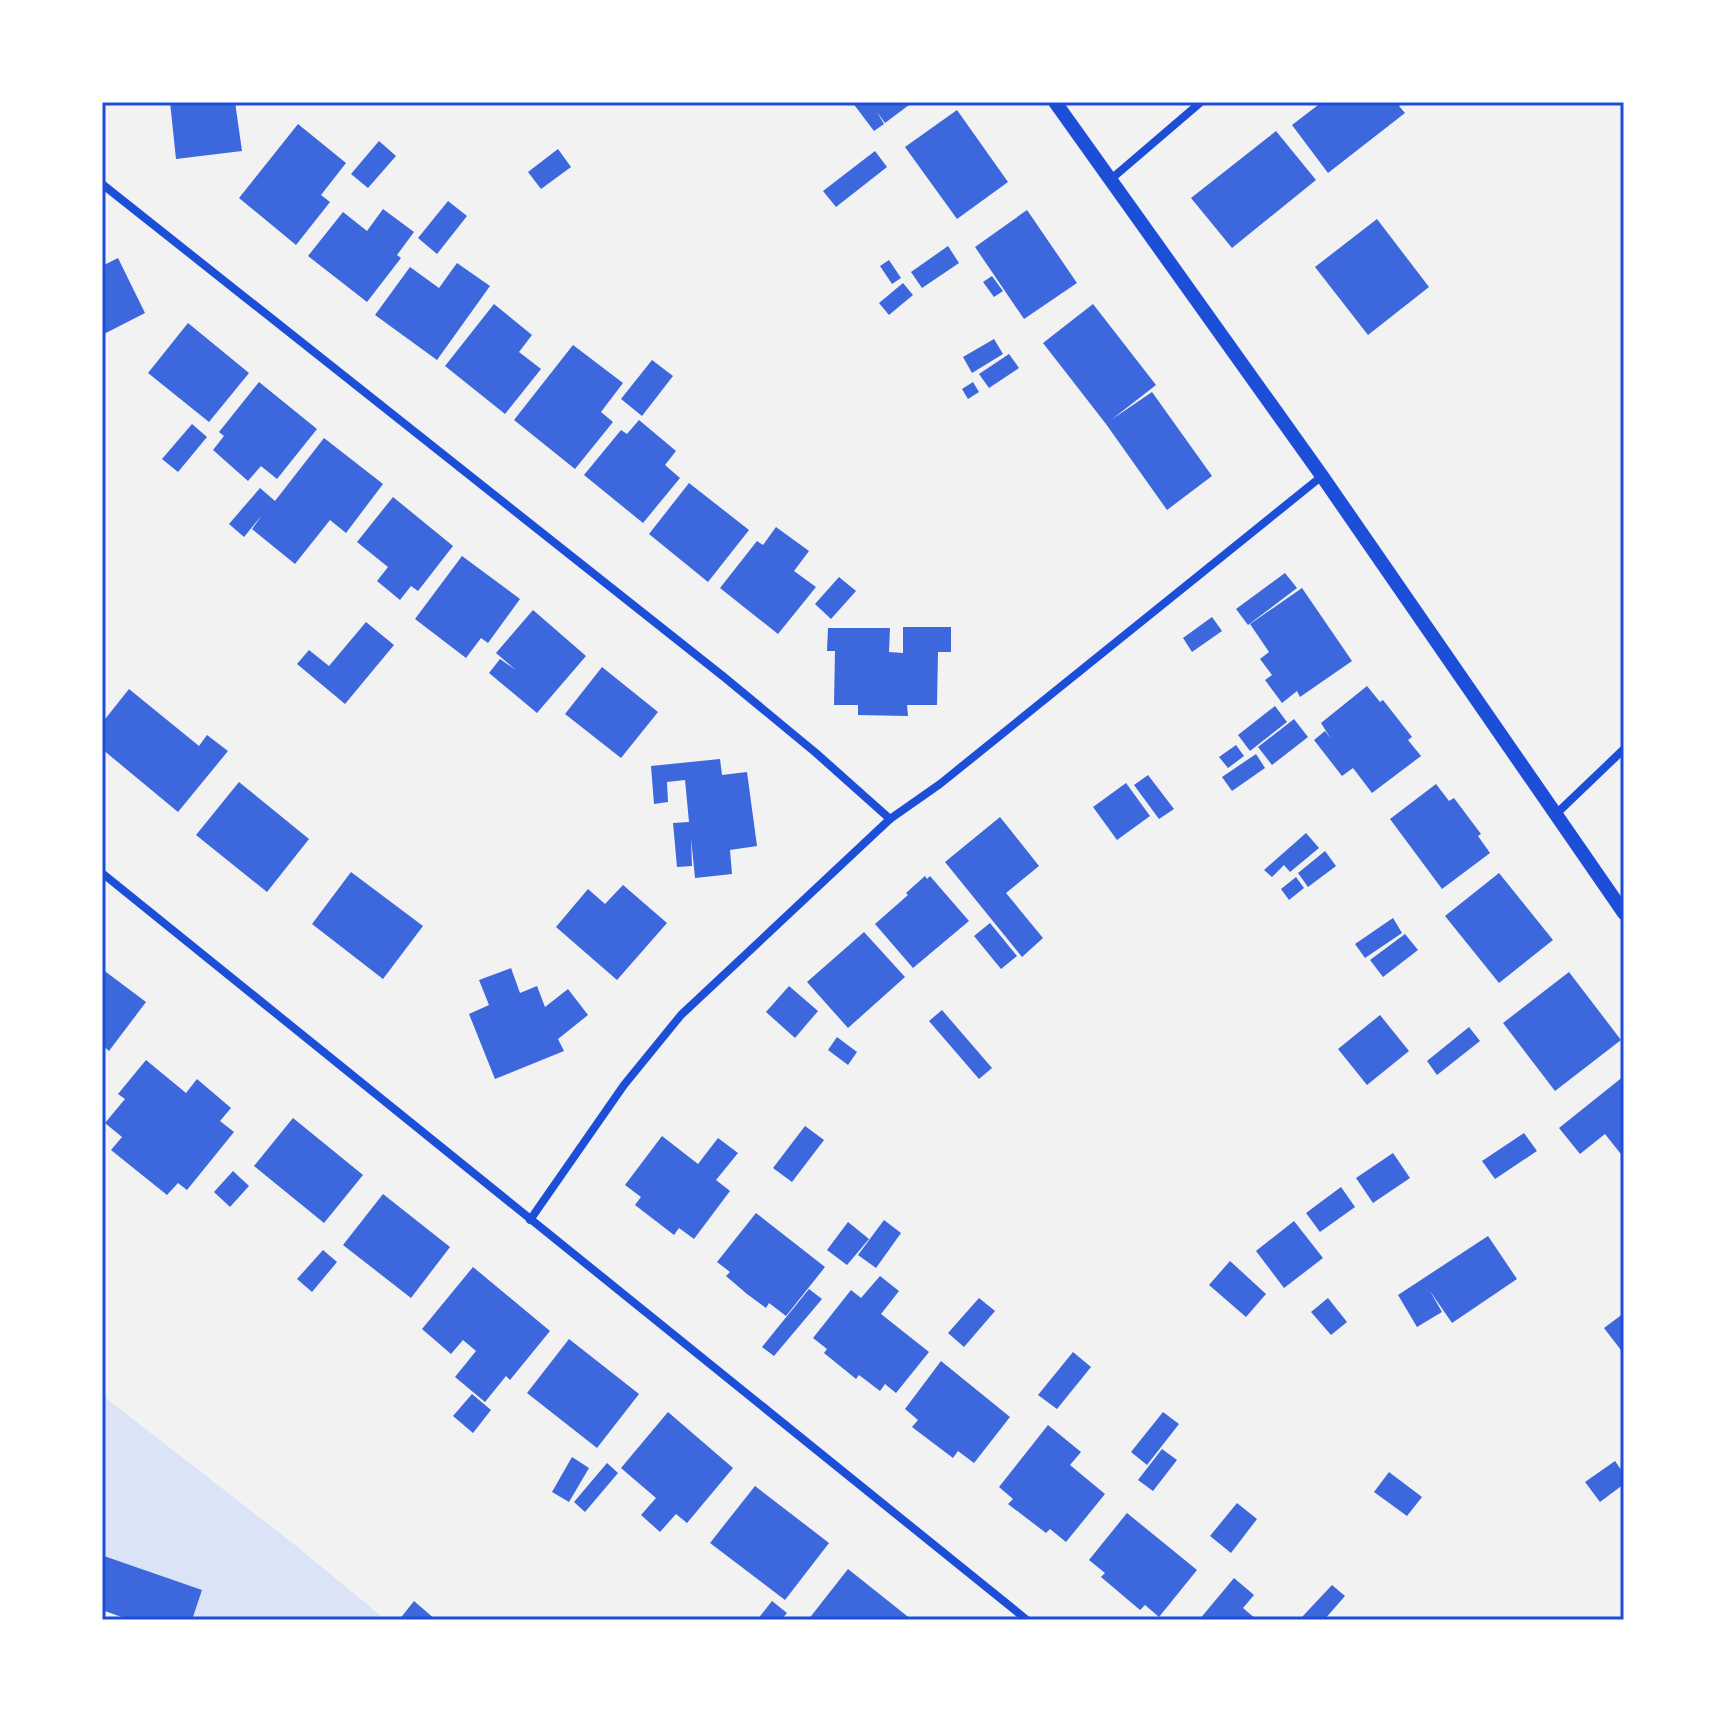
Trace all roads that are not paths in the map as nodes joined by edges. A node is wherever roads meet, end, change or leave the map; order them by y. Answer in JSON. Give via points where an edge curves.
{"nodes":[{"id":1,"x":1055,"y":102,"type":"edge"},
{"id":2,"x":1201,"y":102,"type":"edge"},
{"id":3,"x":1109,"y":180,"type":"junction"},
{"id":4,"x":102,"y":184,"type":"edge"},
{"id":5,"x":1322,"y":476,"type":"junction"},
{"id":6,"x":1624,"y":749,"type":"edge"},
{"id":7,"x":1554,"y":816,"type":"junction"},
{"id":8,"x":890,"y":819,"type":"junction"},
{"id":9,"x":102,"y":873,"type":"edge"},
{"id":10,"x":1624,"y":913,"type":"edge"},
{"id":11,"x":530,"y":1220,"type":"junction"},
{"id":12,"x":1027,"y":1620,"type":"edge"}],
"edges":[{"from":1,"to":3,"type":"street"},
{"from":2,"to":3,"type":"street"},
{"from":3,"to":5,"type":"street"},
{"from":4,"to":8,"type":"street","via":[[724,677]]},
{"from":5,"to":7,"type":"street"},
{"from":5,"to":8,"type":"street"},
{"from":6,"to":7,"type":"street"},
{"from":7,"to":10,"type":"street"},
{"from":8,"to":11,"type":"street","via":[[681,1015],[624,1085]]},
{"from":9,"to":11,"type":"street"},
{"from":11,"to":12,"type":"street"}]}
